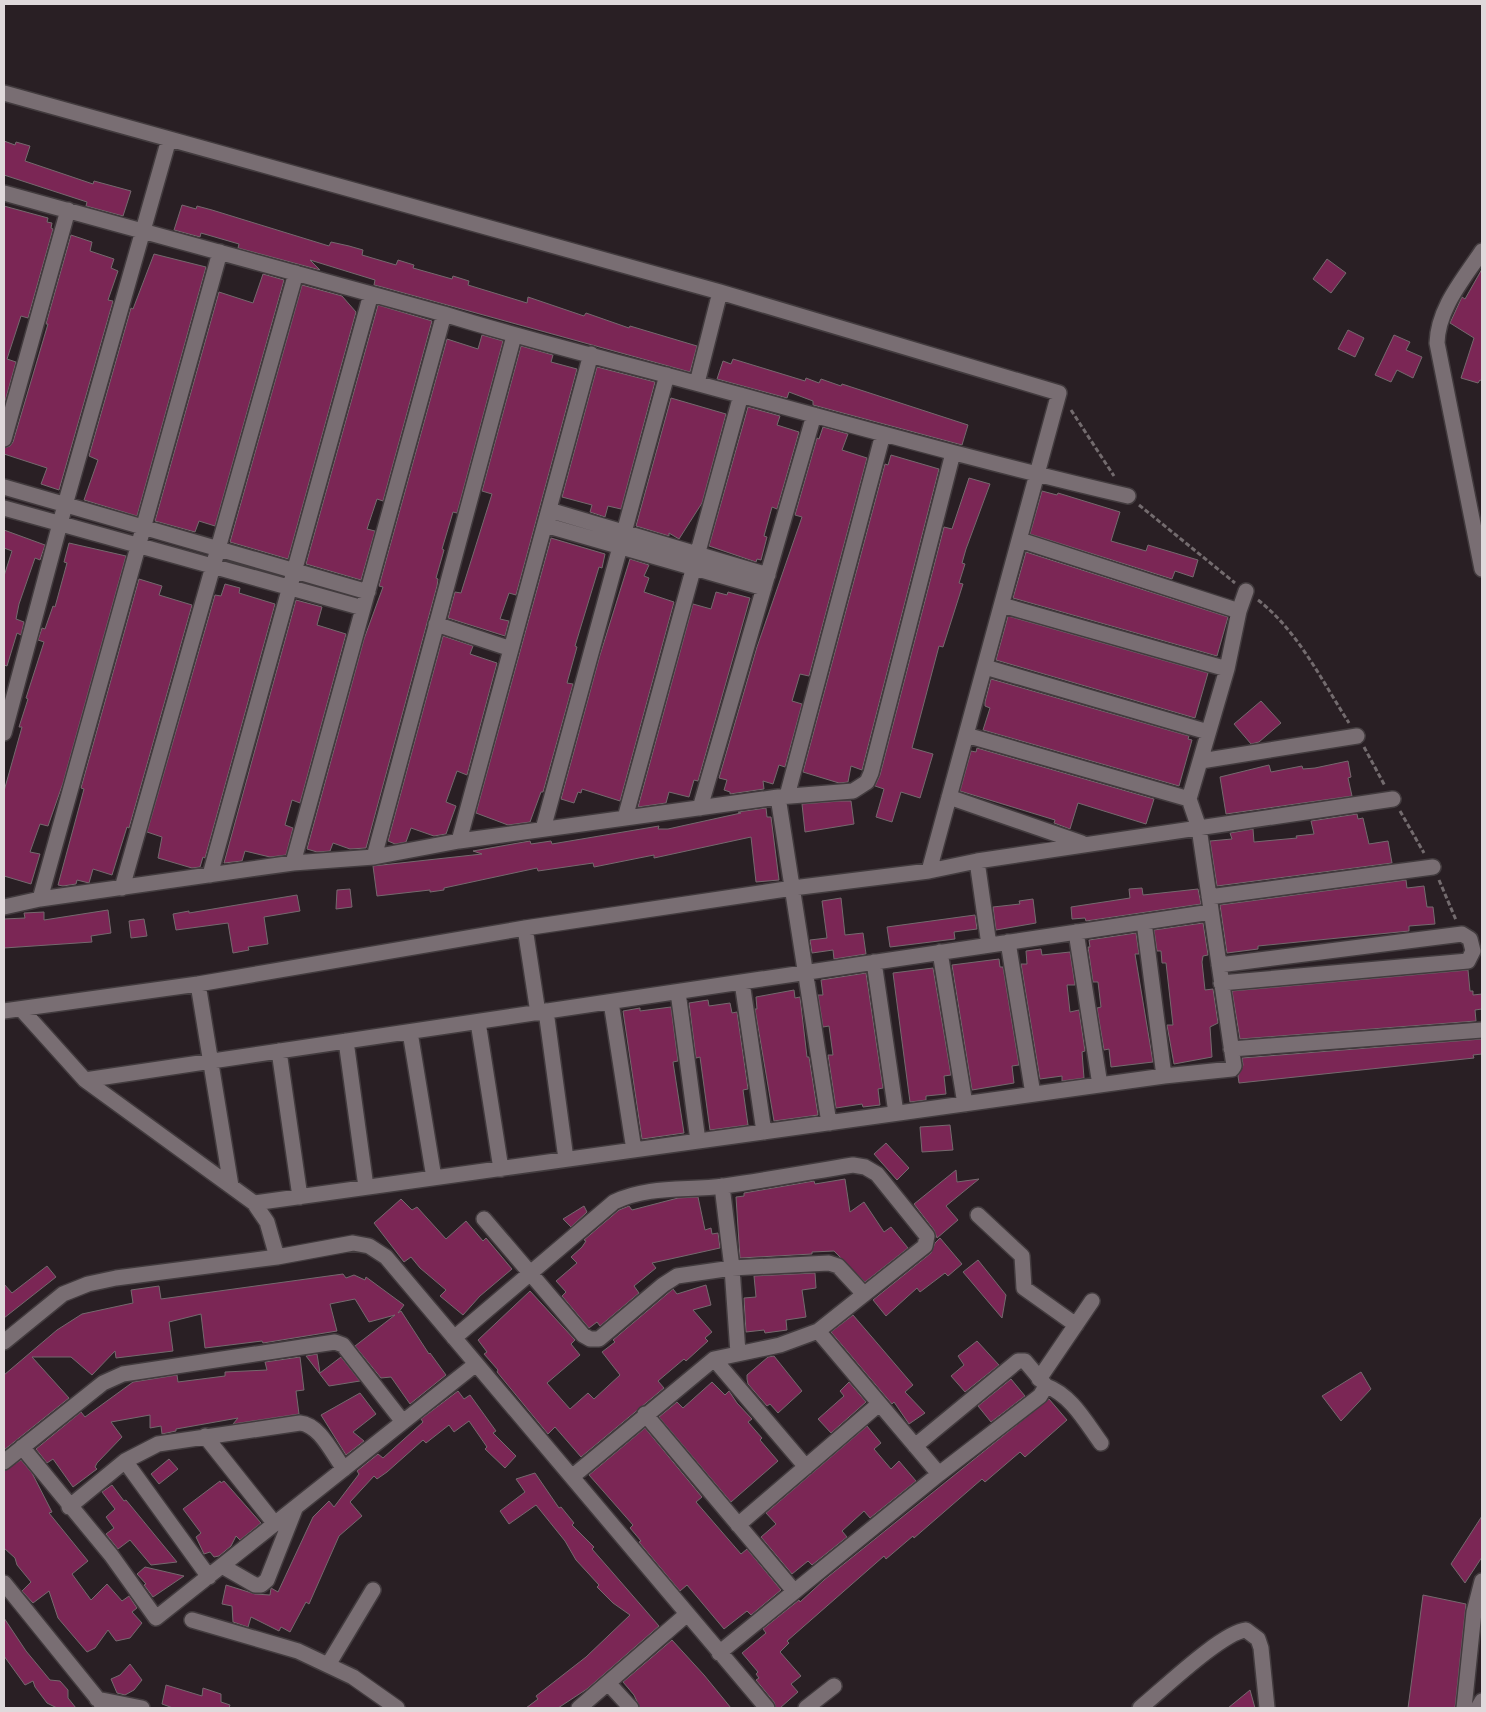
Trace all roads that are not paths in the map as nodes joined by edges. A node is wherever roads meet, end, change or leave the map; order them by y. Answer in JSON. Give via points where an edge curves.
{"nodes":[{"id":1,"x":4,"y":93,"type":"edge"},
{"id":2,"x":169,"y":139,"type":"junction"},
{"id":3,"x":4,"y":193,"type":"edge"},
{"id":4,"x":68,"y":210,"type":"junction"},
{"id":5,"x":143,"y":231,"type":"junction"},
{"id":6,"x":220,"y":252,"type":"junction"},
{"id":7,"x":1482,"y":252,"type":"edge"},
{"id":8,"x":296,"y":273,"type":"junction"},
{"id":9,"x":720,"y":292,"type":"junction"},
{"id":10,"x":371,"y":294,"type":"junction"},
{"id":11,"x":444,"y":314,"type":"junction"},
{"id":12,"x":514,"y":336,"type":"junction"},
{"id":13,"x":591,"y":354,"type":"junction"},
{"id":14,"x":667,"y":375,"type":"junction"},
{"id":15,"x":697,"y":383,"type":"junction"},
{"id":16,"x":740,"y":395,"type":"junction"},
{"id":17,"x":814,"y":415,"type":"junction"},
{"id":18,"x":883,"y":434,"type":"junction"},
{"id":19,"x":4,"y":440,"type":"edge"},
{"id":20,"x":953,"y":453,"type":"junction"},
{"id":21,"x":1038,"y":475,"type":"junction"},
{"id":22,"x":4,"y":487,"type":"edge"},
{"id":23,"x":1128,"y":496,"type":"road end"},
{"id":24,"x":65,"y":505,"type":"junction"},
{"id":25,"x":4,"y":508,"type":"edge"},
{"id":26,"x":549,"y":510,"type":"junction"},
{"id":27,"x":60,"y":524,"type":"junction"},
{"id":28,"x":544,"y":526,"type":"junction"},
{"id":29,"x":144,"y":527,"type":"junction"},
{"id":30,"x":624,"y":532,"type":"junction"},
{"id":31,"x":1020,"y":540,"type":"junction"},
{"id":32,"x":139,"y":545,"type":"junction"},
{"id":33,"x":620,"y":548,"type":"junction"},
{"id":34,"x":219,"y":549,"type":"junction"},
{"id":35,"x":695,"y":561,"type":"junction"},
{"id":36,"x":214,"y":567,"type":"junction"},
{"id":37,"x":1482,"y":570,"type":"edge"},
{"id":38,"x":294,"y":571,"type":"junction"},
{"id":39,"x":766,"y":582,"type":"junction"},
{"id":40,"x":289,"y":588,"type":"junction"},
{"id":41,"x":1246,"y":591,"type":"road end"},
{"id":42,"x":368,"y":592,"type":"junction"},
{"id":43,"x":1002,"y":605,"type":"junction"},
{"id":44,"x":363,"y":608,"type":"junction"},
{"id":45,"x":1239,"y":611,"type":"junction"},
{"id":46,"x":436,"y":624,"type":"junction"},
{"id":47,"x":511,"y":648,"type":"junction"},
{"id":48,"x":985,"y":667,"type":"junction"},
{"id":49,"x":1227,"y":669,"type":"junction"},
{"id":50,"x":1208,"y":732,"type":"junction"},
{"id":51,"x":4,"y":733,"type":"edge"},
{"id":52,"x":966,"y":734,"type":"junction"},
{"id":53,"x":1357,"y":736,"type":"road end"},
{"id":54,"x":1201,"y":761,"type":"junction"},
{"id":55,"x":783,"y":796,"type":"junction"},
{"id":56,"x":949,"y":797,"type":"junction"},
{"id":57,"x":1189,"y":799,"type":"junction"},
{"id":58,"x":1393,"y":799,"type":"road end"},
{"id":59,"x":700,"y":808,"type":"junction"},
{"id":60,"x":624,"y":818,"type":"junction"},
{"id":61,"x":1198,"y":828,"type":"junction"},
{"id":62,"x":543,"y":829,"type":"junction"},
{"id":63,"x":459,"y":841,"type":"junction"},
{"id":64,"x":1086,"y":845,"type":"junction"},
{"id":65,"x":374,"y":856,"type":"junction"},
{"id":66,"x":977,"y":861,"type":"junction"},
{"id":67,"x":293,"y":864,"type":"junction"},
{"id":68,"x":1433,"y":867,"type":"road end"},
{"id":69,"x":929,"y":871,"type":"junction"},
{"id":70,"x":210,"y":875,"type":"junction"},
{"id":71,"x":122,"y":888,"type":"junction"},
{"id":72,"x":792,"y":888,"type":"junction"},
{"id":73,"x":40,"y":899,"type":"junction"},
{"id":74,"x":1210,"y":905,"type":"junction"},
{"id":75,"x":4,"y":907,"type":"edge"},
{"id":76,"x":1144,"y":922,"type":"junction"},
{"id":77,"x":525,"y":928,"type":"junction"},
{"id":78,"x":1076,"y":932,"type":"junction"},
{"id":79,"x":1008,"y":942,"type":"junction"},
{"id":80,"x":989,"y":945,"type":"junction"},
{"id":81,"x":940,"y":952,"type":"junction"},
{"id":82,"x":874,"y":962,"type":"junction"},
{"id":83,"x":1219,"y":964,"type":"junction"},
{"id":84,"x":806,"y":972,"type":"junction"},
{"id":85,"x":742,"y":982,"type":"junction"},
{"id":86,"x":1221,"y":983,"type":"junction"},
{"id":87,"x":198,"y":984,"type":"junction"},
{"id":88,"x":678,"y":992,"type":"junction"},
{"id":89,"x":610,"y":1002,"type":"junction"},
{"id":90,"x":22,"y":1010,"type":"junction"},
{"id":91,"x":4,"y":1011,"type":"edge"},
{"id":92,"x":542,"y":1012,"type":"junction"},
{"id":93,"x":478,"y":1022,"type":"junction"},
{"id":94,"x":1482,"y":1030,"type":"edge"},
{"id":95,"x":410,"y":1032,"type":"junction"},
{"id":96,"x":346,"y":1041,"type":"junction"},
{"id":97,"x":1231,"y":1049,"type":"junction"},
{"id":98,"x":279,"y":1051,"type":"junction"},
{"id":99,"x":213,"y":1061,"type":"junction"},
{"id":100,"x":1164,"y":1076,"type":"junction"},
{"id":101,"x":85,"y":1080,"type":"junction"},
{"id":102,"x":1100,"y":1085,"type":"junction"},
{"id":103,"x":1033,"y":1094,"type":"junction"},
{"id":104,"x":965,"y":1104,"type":"junction"},
{"id":105,"x":896,"y":1113,"type":"junction"},
{"id":106,"x":829,"y":1123,"type":"junction"},
{"id":107,"x":764,"y":1132,"type":"junction"},
{"id":108,"x":698,"y":1141,"type":"junction"},
{"id":109,"x":634,"y":1150,"type":"junction"},
{"id":110,"x":566,"y":1159,"type":"junction"},
{"id":111,"x":501,"y":1169,"type":"junction"},
{"id":112,"x":434,"y":1178,"type":"junction"},
{"id":113,"x":232,"y":1186,"type":"junction"},
{"id":114,"x":722,"y":1186,"type":"junction"},
{"id":115,"x":366,"y":1187,"type":"junction"},
{"id":116,"x":300,"y":1197,"type":"junction"},
{"id":117,"x":254,"y":1203,"type":"junction"},
{"id":118,"x":978,"y":1215,"type":"dead end"},
{"id":119,"x":484,"y":1219,"type":"dead end"},
{"id":120,"x":277,"y":1257,"type":"junction"},
{"id":121,"x":732,"y":1268,"type":"junction"},
{"id":122,"x":532,"y":1272,"type":"junction"},
{"id":123,"x":863,"y":1293,"type":"junction"},
{"id":124,"x":1092,"y":1301,"type":"dead end"},
{"id":125,"x":1076,"y":1324,"type":"junction"},
{"id":126,"x":818,"y":1331,"type":"junction"},
{"id":127,"x":454,"y":1338,"type":"junction"},
{"id":128,"x":4,"y":1342,"type":"edge"},
{"id":129,"x":738,"y":1353,"type":"junction"},
{"id":130,"x":714,"y":1359,"type":"junction"},
{"id":131,"x":476,"y":1364,"type":"junction"},
{"id":132,"x":1042,"y":1382,"type":"junction"},
{"id":133,"x":879,"y":1404,"type":"junction"},
{"id":134,"x":645,"y":1414,"type":"junction"},
{"id":135,"x":403,"y":1422,"type":"junction"},
{"id":136,"x":205,"y":1436,"type":"junction"},
{"id":137,"x":1101,"y":1443,"type":"dead end"},
{"id":138,"x":915,"y":1446,"type":"junction"},
{"id":139,"x":22,"y":1447,"type":"junction"},
{"id":140,"x":125,"y":1461,"type":"junction"},
{"id":141,"x":4,"y":1462,"type":"edge"},
{"id":142,"x":806,"y":1467,"type":"junction"},
{"id":143,"x":344,"y":1469,"type":"junction"},
{"id":144,"x":939,"y":1474,"type":"junction"},
{"id":145,"x":573,"y":1476,"type":"junction"},
{"id":146,"x":69,"y":1507,"type":"junction"},
{"id":147,"x":296,"y":1508,"type":"junction"},
{"id":148,"x":275,"y":1524,"type":"junction"},
{"id":149,"x":738,"y":1525,"type":"junction"},
{"id":150,"x":222,"y":1566,"type":"junction"},
{"id":151,"x":209,"y":1577,"type":"junction"},
{"id":152,"x":1482,"y":1581,"type":"edge"},
{"id":153,"x":4,"y":1583,"type":"edge"},
{"id":154,"x":373,"y":1590,"type":"dead end"},
{"id":155,"x":794,"y":1591,"type":"junction"},
{"id":156,"x":9,"y":1599,"type":"edge"},
{"id":157,"x":686,"y":1615,"type":"junction"},
{"id":158,"x":192,"y":1620,"type":"dead end"},
{"id":159,"x":719,"y":1653,"type":"junction"},
{"id":160,"x":328,"y":1665,"type":"junction"},
{"id":161,"x":609,"y":1684,"type":"junction"},
{"id":162,"x":834,"y":1686,"type":"dead end"},
{"id":163,"x":1482,"y":1701,"type":"edge"},
{"id":164,"x":101,"y":1704,"type":"edge"},
{"id":165,"x":142,"y":1708,"type":"edge"},
{"id":166,"x":398,"y":1708,"type":"edge"},
{"id":167,"x":579,"y":1708,"type":"edge"},
{"id":168,"x":631,"y":1708,"type":"edge"},
{"id":169,"x":766,"y":1708,"type":"edge"},
{"id":170,"x":806,"y":1708,"type":"edge"},
{"id":171,"x":1140,"y":1708,"type":"edge"},
{"id":172,"x":1267,"y":1708,"type":"edge"},
{"id":173,"x":1464,"y":1708,"type":"edge"},
{"id":174,"x":1478,"y":1708,"type":"edge"}],
"edges":[{"from":1,"to":2,"type":"street"},
{"from":2,"to":5,"type":"street"},
{"from":2,"to":9,"type":"street"},
{"from":3,"to":4,"type":"street"},
{"from":4,"to":5,"type":"street"},
{"from":4,"to":19,"type":"street"},
{"from":5,"to":6,"type":"street"},
{"from":5,"to":24,"type":"street"},
{"from":6,"to":8,"type":"street"},
{"from":6,"to":29,"type":"street"},
{"from":7,"to":37,"type":"street","via":[[1445,309],[1438,326],[1437,343]]},
{"from":8,"to":10,"type":"street"},
{"from":8,"to":34,"type":"street"},
{"from":9,"to":15,"type":"street"},
{"from":9,"to":21,"type":"street","via":[[1059,393]]},
{"from":10,"to":11,"type":"street"},
{"from":10,"to":38,"type":"street"},
{"from":11,"to":12,"type":"street"},
{"from":11,"to":42,"type":"street"},
{"from":12,"to":13,"type":"street"},
{"from":12,"to":46,"type":"street"},
{"from":13,"to":14,"type":"street"},
{"from":13,"to":26,"type":"street"},
{"from":14,"to":15,"type":"street"},
{"from":14,"to":30,"type":"street"},
{"from":15,"to":16,"type":"street"},
{"from":16,"to":17,"type":"street"},
{"from":16,"to":35,"type":"street"},
{"from":17,"to":18,"type":"street"},
{"from":17,"to":39,"type":"street"},
{"from":18,"to":20,"type":"street"},
{"from":18,"to":55,"type":"street"},
{"from":20,"to":21,"type":"street"},
{"from":20,"to":55,"type":"street","via":[[867,782],[853,791]]},
{"from":21,"to":23,"type":"street"},
{"from":21,"to":31,"type":"street"},
{"from":22,"to":24,"type":"street"},
{"from":24,"to":27,"type":"street"},
{"from":24,"to":29,"type":"street"},
{"from":25,"to":27,"type":"street"},
{"from":26,"to":28,"type":"street"},
{"from":26,"to":30,"type":"street"},
{"from":27,"to":32,"type":"street"},
{"from":27,"to":51,"type":"street"},
{"from":28,"to":33,"type":"street"},
{"from":28,"to":47,"type":"street"},
{"from":29,"to":32,"type":"street"},
{"from":29,"to":34,"type":"street"},
{"from":30,"to":33,"type":"street"},
{"from":30,"to":35,"type":"street"},
{"from":31,"to":43,"type":"street"},
{"from":31,"to":45,"type":"street"},
{"from":32,"to":36,"type":"street"},
{"from":32,"to":73,"type":"street"},
{"from":33,"to":35,"type":"street"},
{"from":33,"to":62,"type":"street"},
{"from":34,"to":36,"type":"street"},
{"from":34,"to":38,"type":"street"},
{"from":35,"to":39,"type":"street"},
{"from":35,"to":60,"type":"street"},
{"from":36,"to":40,"type":"street"},
{"from":36,"to":71,"type":"street"},
{"from":38,"to":40,"type":"street"},
{"from":38,"to":42,"type":"street"},
{"from":39,"to":59,"type":"street"},
{"from":40,"to":44,"type":"street"},
{"from":40,"to":70,"type":"street"},
{"from":41,"to":45,"type":"street"},
{"from":42,"to":44,"type":"street"},
{"from":43,"to":48,"type":"street"},
{"from":43,"to":49,"type":"street"},
{"from":44,"to":67,"type":"street"},
{"from":45,"to":49,"type":"street"},
{"from":46,"to":47,"type":"street"},
{"from":46,"to":65,"type":"street"},
{"from":47,"to":63,"type":"street"},
{"from":48,"to":50,"type":"street"},
{"from":48,"to":52,"type":"street"},
{"from":49,"to":50,"type":"street"},
{"from":50,"to":54,"type":"street"},
{"from":52,"to":56,"type":"street"},
{"from":52,"to":57,"type":"street"},
{"from":53,"to":54,"type":"street"},
{"from":54,"to":57,"type":"street"},
{"from":55,"to":59,"type":"street"},
{"from":55,"to":72,"type":"street"},
{"from":56,"to":64,"type":"street"},
{"from":56,"to":69,"type":"street"},
{"from":57,"to":61,"type":"street"},
{"from":58,"to":61,"type":"street"},
{"from":59,"to":60,"type":"street"},
{"from":60,"to":62,"type":"street"},
{"from":61,"to":64,"type":"street"},
{"from":61,"to":74,"type":"street"},
{"from":62,"to":63,"type":"street"},
{"from":63,"to":65,"type":"street"},
{"from":64,"to":66,"type":"street"},
{"from":65,"to":67,"type":"street"},
{"from":66,"to":69,"type":"street"},
{"from":66,"to":80,"type":"street"},
{"from":67,"to":70,"type":"street"},
{"from":68,"to":74,"type":"street"},
{"from":69,"to":72,"type":"street"},
{"from":70,"to":71,"type":"street"},
{"from":71,"to":73,"type":"street"},
{"from":72,"to":77,"type":"street"},
{"from":72,"to":84,"type":"street"},
{"from":73,"to":75,"type":"street"},
{"from":74,"to":76,"type":"street"},
{"from":74,"to":83,"type":"street"},
{"from":76,"to":78,"type":"street"},
{"from":76,"to":100,"type":"street"},
{"from":77,"to":87,"type":"street"},
{"from":77,"to":92,"type":"street"},
{"from":78,"to":79,"type":"street"},
{"from":78,"to":102,"type":"street"},
{"from":79,"to":80,"type":"street"},
{"from":79,"to":103,"type":"street"},
{"from":80,"to":81,"type":"street"},
{"from":81,"to":82,"type":"street"},
{"from":81,"to":104,"type":"street"},
{"from":82,"to":84,"type":"street"},
{"from":82,"to":105,"type":"street"},
{"from":83,"to":86,"type":"street"},
{"from":83,"to":86,"type":"street","via":[[1462,934],[1470,939],[1473,951],[1468,962]]},
{"from":84,"to":85,"type":"street"},
{"from":84,"to":106,"type":"street"},
{"from":85,"to":88,"type":"street"},
{"from":85,"to":107,"type":"street"},
{"from":86,"to":97,"type":"street"},
{"from":87,"to":90,"type":"street"},
{"from":87,"to":99,"type":"street"},
{"from":88,"to":89,"type":"street"},
{"from":88,"to":108,"type":"street"},
{"from":89,"to":92,"type":"street"},
{"from":89,"to":109,"type":"street"},
{"from":90,"to":91,"type":"street"},
{"from":90,"to":101,"type":"street"},
{"from":92,"to":93,"type":"street"},
{"from":92,"to":110,"type":"street"},
{"from":93,"to":95,"type":"street"},
{"from":93,"to":111,"type":"street"},
{"from":94,"to":97,"type":"street"},
{"from":95,"to":96,"type":"street"},
{"from":95,"to":112,"type":"street"},
{"from":96,"to":98,"type":"street"},
{"from":96,"to":115,"type":"street"},
{"from":97,"to":100,"type":"street","via":[[1232,1069]]},
{"from":98,"to":99,"type":"street"},
{"from":98,"to":116,"type":"street"},
{"from":99,"to":101,"type":"street"},
{"from":99,"to":113,"type":"street"},
{"from":100,"to":102,"type":"street"},
{"from":101,"to":113,"type":"street"},
{"from":102,"to":103,"type":"street"},
{"from":103,"to":104,"type":"street"},
{"from":104,"to":105,"type":"street"},
{"from":105,"to":106,"type":"street"},
{"from":106,"to":107,"type":"street"},
{"from":107,"to":108,"type":"street"},
{"from":108,"to":109,"type":"street"},
{"from":109,"to":110,"type":"street"},
{"from":110,"to":111,"type":"street"},
{"from":111,"to":112,"type":"street"},
{"from":112,"to":115,"type":"street"},
{"from":113,"to":117,"type":"street"},
{"from":114,"to":121,"type":"street"},
{"from":114,"to":122,"type":"street","via":[[629,1194],[614,1202]]},
{"from":114,"to":123,"type":"street","via":[[853,1165],[877,1174],[927,1236],[927,1242]]},
{"from":115,"to":116,"type":"street"},
{"from":116,"to":117,"type":"street"},
{"from":117,"to":120,"type":"street","via":[[267,1222]]},
{"from":118,"to":125,"type":"street","via":[[1022,1256],[1024,1288]]},
{"from":119,"to":122,"type":"street"},
{"from":120,"to":127,"type":"street","via":[[353,1242],[369,1246],[386,1256]]},
{"from":120,"to":128,"type":"street","via":[[88,1284],[63,1294]]},
{"from":121,"to":122,"type":"street","via":[[677,1276],[663,1284],[599,1339],[583,1335]]},
{"from":121,"to":123,"type":"street","via":[[828,1263],[838,1266]]},
{"from":121,"to":129,"type":"street"},
{"from":122,"to":127,"type":"street"},
{"from":123,"to":126,"type":"street"},
{"from":124,"to":125,"type":"street"},
{"from":125,"to":132,"type":"street"},
{"from":126,"to":129,"type":"street","via":[[780,1345]]},
{"from":126,"to":133,"type":"street"},
{"from":127,"to":131,"type":"street"},
{"from":129,"to":130,"type":"street"},
{"from":130,"to":134,"type":"street"},
{"from":130,"to":142,"type":"street"},
{"from":131,"to":135,"type":"street"},
{"from":131,"to":145,"type":"street"},
{"from":132,"to":137,"type":"street","via":[[1067,1397]]},
{"from":132,"to":138,"type":"street","via":[[1025,1361],[1013,1364]]},
{"from":132,"to":144,"type":"street","via":[[1040,1396]]},
{"from":133,"to":138,"type":"street"},
{"from":133,"to":142,"type":"street"},
{"from":134,"to":145,"type":"street"},
{"from":134,"to":149,"type":"street"},
{"from":135,"to":139,"type":"street","via":[[343,1345],[335,1342],[123,1374],[102,1382]]},
{"from":135,"to":143,"type":"street"},
{"from":136,"to":140,"type":"street","via":[[158,1444]]},
{"from":136,"to":143,"type":"street","via":[[308,1424]]},
{"from":136,"to":148,"type":"street"},
{"from":138,"to":144,"type":"street"},
{"from":139,"to":141,"type":"street"},
{"from":139,"to":146,"type":"street"},
{"from":140,"to":146,"type":"street"},
{"from":140,"to":151,"type":"street"},
{"from":142,"to":149,"type":"street"},
{"from":143,"to":147,"type":"street"},
{"from":144,"to":155,"type":"street"},
{"from":145,"to":157,"type":"street"},
{"from":146,"to":151,"type":"street","via":[[111,1556],[156,1618]]},
{"from":147,"to":148,"type":"street"},
{"from":147,"to":150,"type":"street","via":[[267,1580],[261,1585],[255,1585]]},
{"from":148,"to":150,"type":"street"},
{"from":149,"to":155,"type":"street"},
{"from":150,"to":151,"type":"street"},
{"from":152,"to":173,"type":"street","via":[[1474,1612]]},
{"from":153,"to":156,"type":"street"},
{"from":154,"to":160,"type":"street"},
{"from":155,"to":159,"type":"street"},
{"from":156,"to":164,"type":"street"},
{"from":157,"to":159,"type":"street"},
{"from":157,"to":161,"type":"street"},
{"from":158,"to":160,"type":"street","via":[[298,1650]]},
{"from":159,"to":169,"type":"street"},
{"from":160,"to":166,"type":"street","via":[[353,1677]]},
{"from":161,"to":167,"type":"street"},
{"from":161,"to":168,"type":"street"},
{"from":162,"to":170,"type":"street"},
{"from":163,"to":174,"type":"street"},
{"from":164,"to":165,"type":"street"},
{"from":171,"to":172,"type":"street","via":[[1219,1642],[1241,1630],[1258,1639]]}]}
